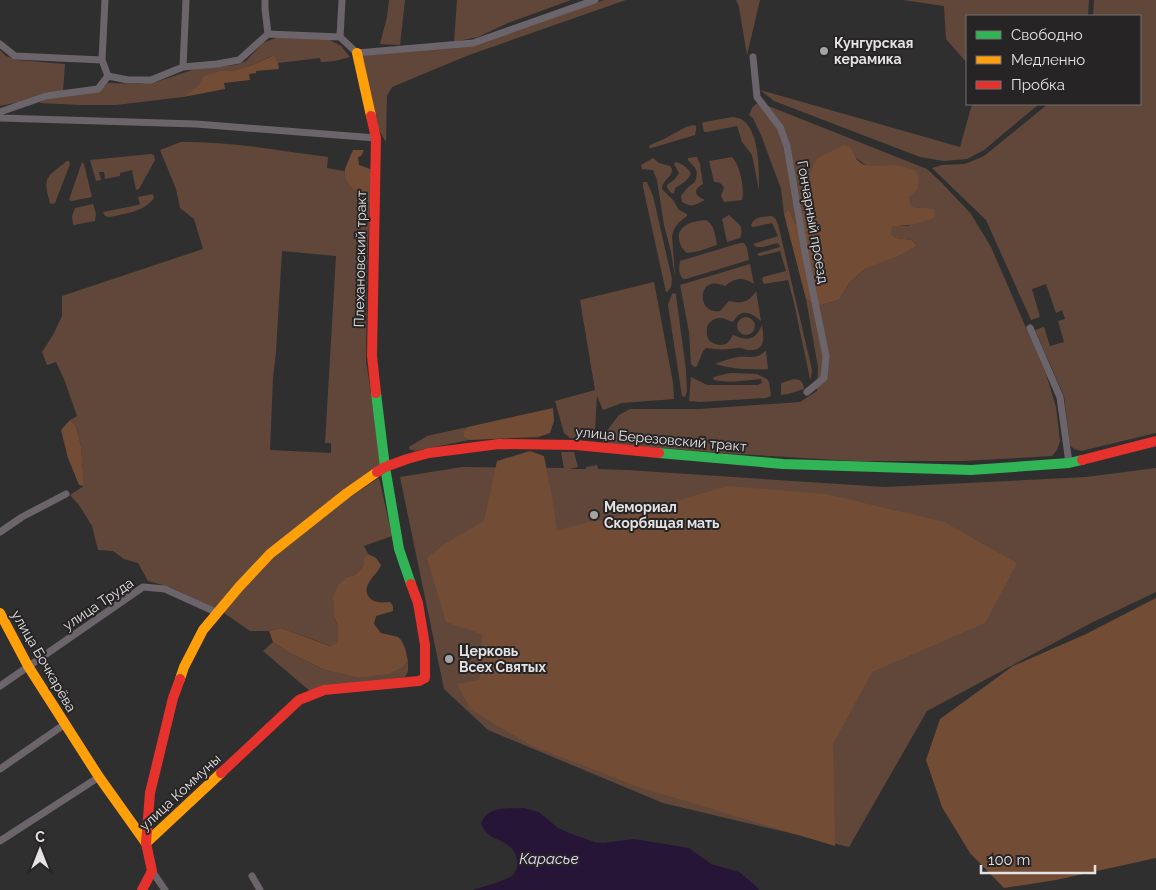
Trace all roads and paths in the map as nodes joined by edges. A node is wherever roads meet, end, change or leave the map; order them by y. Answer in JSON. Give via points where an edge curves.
{"nodes":[{"id":1,"x":105,"y":0,"type":"edge"},
{"id":2,"x":186,"y":0,"type":"edge"},
{"id":3,"x":265,"y":0,"type":"edge"},
{"id":4,"x":342,"y":0,"type":"edge"},
{"id":5,"x":595,"y":0,"type":"edge"},
{"id":6,"x":268,"y":34,"type":"junction"},
{"id":7,"x":340,"y":37,"type":"junction"},
{"id":8,"x":0,"y":44,"type":"edge"},
{"id":9,"x":358,"y":53,"type":"junction"},
{"id":10,"x":753,"y":57,"type":"dead end"},
{"id":11,"x":102,"y":60,"type":"junction"},
{"id":12,"x":183,"y":67,"type":"junction"},
{"id":13,"x":108,"y":76,"type":"junction"},
{"id":14,"x":0,"y":112,"type":"edge"},
{"id":15,"x":0,"y":118,"type":"edge"},
{"id":16,"x":376,"y":138,"type":"junction"},
{"id":17,"x":1030,"y":328,"type":"dead end"},
{"id":18,"x":807,"y":392,"type":"dead end"},
{"id":19,"x":1156,"y":440,"type":"edge"},
{"id":20,"x":1069,"y":463,"type":"junction"},
{"id":21,"x":385,"y":467,"type":"junction"},
{"id":22,"x":66,"y":494,"type":"dead end"},
{"id":23,"x":0,"y":532,"type":"edge"},
{"id":24,"x":0,"y":613,"type":"edge"},
{"id":25,"x":218,"y":613,"type":"junction"},
{"id":26,"x":28,"y":666,"type":"junction"},
{"id":27,"x":420,"y":681,"type":"joint"},
{"id":28,"x":0,"y":686,"type":"edge"},
{"id":29,"x":65,"y":724,"type":"junction"},
{"id":30,"x":0,"y":769,"type":"edge"},
{"id":31,"x":99,"y":777,"type":"junction"},
{"id":32,"x":0,"y":841,"type":"edge"},
{"id":33,"x":146,"y":843,"type":"junction"},
{"id":34,"x":152,"y":870,"type":"junction"},
{"id":35,"x":252,"y":876,"type":"dead end"},
{"id":36,"x":142,"y":890,"type":"edge"},
{"id":37,"x":165,"y":890,"type":"edge"},
{"id":38,"x":260,"y":890,"type":"edge"}],
"edges":[{"from":1,"to":11,"type":"street"},
{"from":2,"to":12,"type":"street"},
{"from":3,"to":6,"type":"street"},
{"from":4,"to":7,"type":"street"},
{"from":5,"to":9,"type":"street","via":[[474,42]]},
{"from":6,"to":7,"type":"street"},
{"from":6,"to":12,"type":"street","via":[[239,60]]},
{"from":7,"to":9,"type":"street"},
{"from":8,"to":11,"type":"street","via":[[15,56]]},
{"from":9,"to":16,"type":"main road","name":"Плехановский тракт"},
{"from":10,"to":18,"type":"street","name":"Гончарный проезд","via":[[757,97],[780,127],[787,146],[826,356],[824,378]]},
{"from":11,"to":13,"type":"street"},
{"from":12,"to":13,"type":"street","via":[[152,80]]},
{"from":13,"to":14,"type":"street","via":[[98,89],[46,96]]},
{"from":15,"to":16,"type":"street","via":[[196,124]]},
{"from":16,"to":21,"type":"main road","name":"Плехановский тракт","via":[[372,356]]},
{"from":17,"to":20,"type":"street","via":[[1060,397]]},
{"from":19,"to":20,"type":"main road","name":"улица Березовский тракт"},
{"from":20,"to":21,"type":"main road","name":"улица Березовский тракт","via":[[971,470],[783,464],[576,445],[499,444],[430,453]]},
{"from":21,"to":25,"type":"main road","name":"улица Березовский тракт","via":[[270,554]]},
{"from":21,"to":27,"type":"main road","name":"Плехановский тракт","via":[[399,549],[418,602],[425,644],[424,678]]},
{"from":22,"to":23,"type":"street"},
{"from":24,"to":26,"type":"main road","name":"улица Бочкарёва"},
{"from":25,"to":26,"type":"street","name":"улица Труда","via":[[164,589],[143,587]]},
{"from":25,"to":33,"type":"main road","name":"улица Коммуны","via":[[203,630],[172,698],[150,793]]},
{"from":26,"to":28,"type":"street","name":"улица Труда"},
{"from":26,"to":29,"type":"main road","name":"улица Бочкарёва"},
{"from":27,"to":33,"type":"main road","name":"улица Коммуны","via":[[324,690],[299,700]]},
{"from":29,"to":30,"type":"street","name":"улица Бочкарёва"},
{"from":29,"to":31,"type":"main road","name":"улица Бочкарёва"},
{"from":31,"to":32,"type":"street"},
{"from":31,"to":33,"type":"main road","name":"улица Бочкарёва"},
{"from":33,"to":34,"type":"main road","name":"улица Бочкарёва"},
{"from":34,"to":36,"type":"main road"},
{"from":34,"to":37,"type":"street","name":"улица Бочкарёва"},
{"from":35,"to":38,"type":"street"}]}
